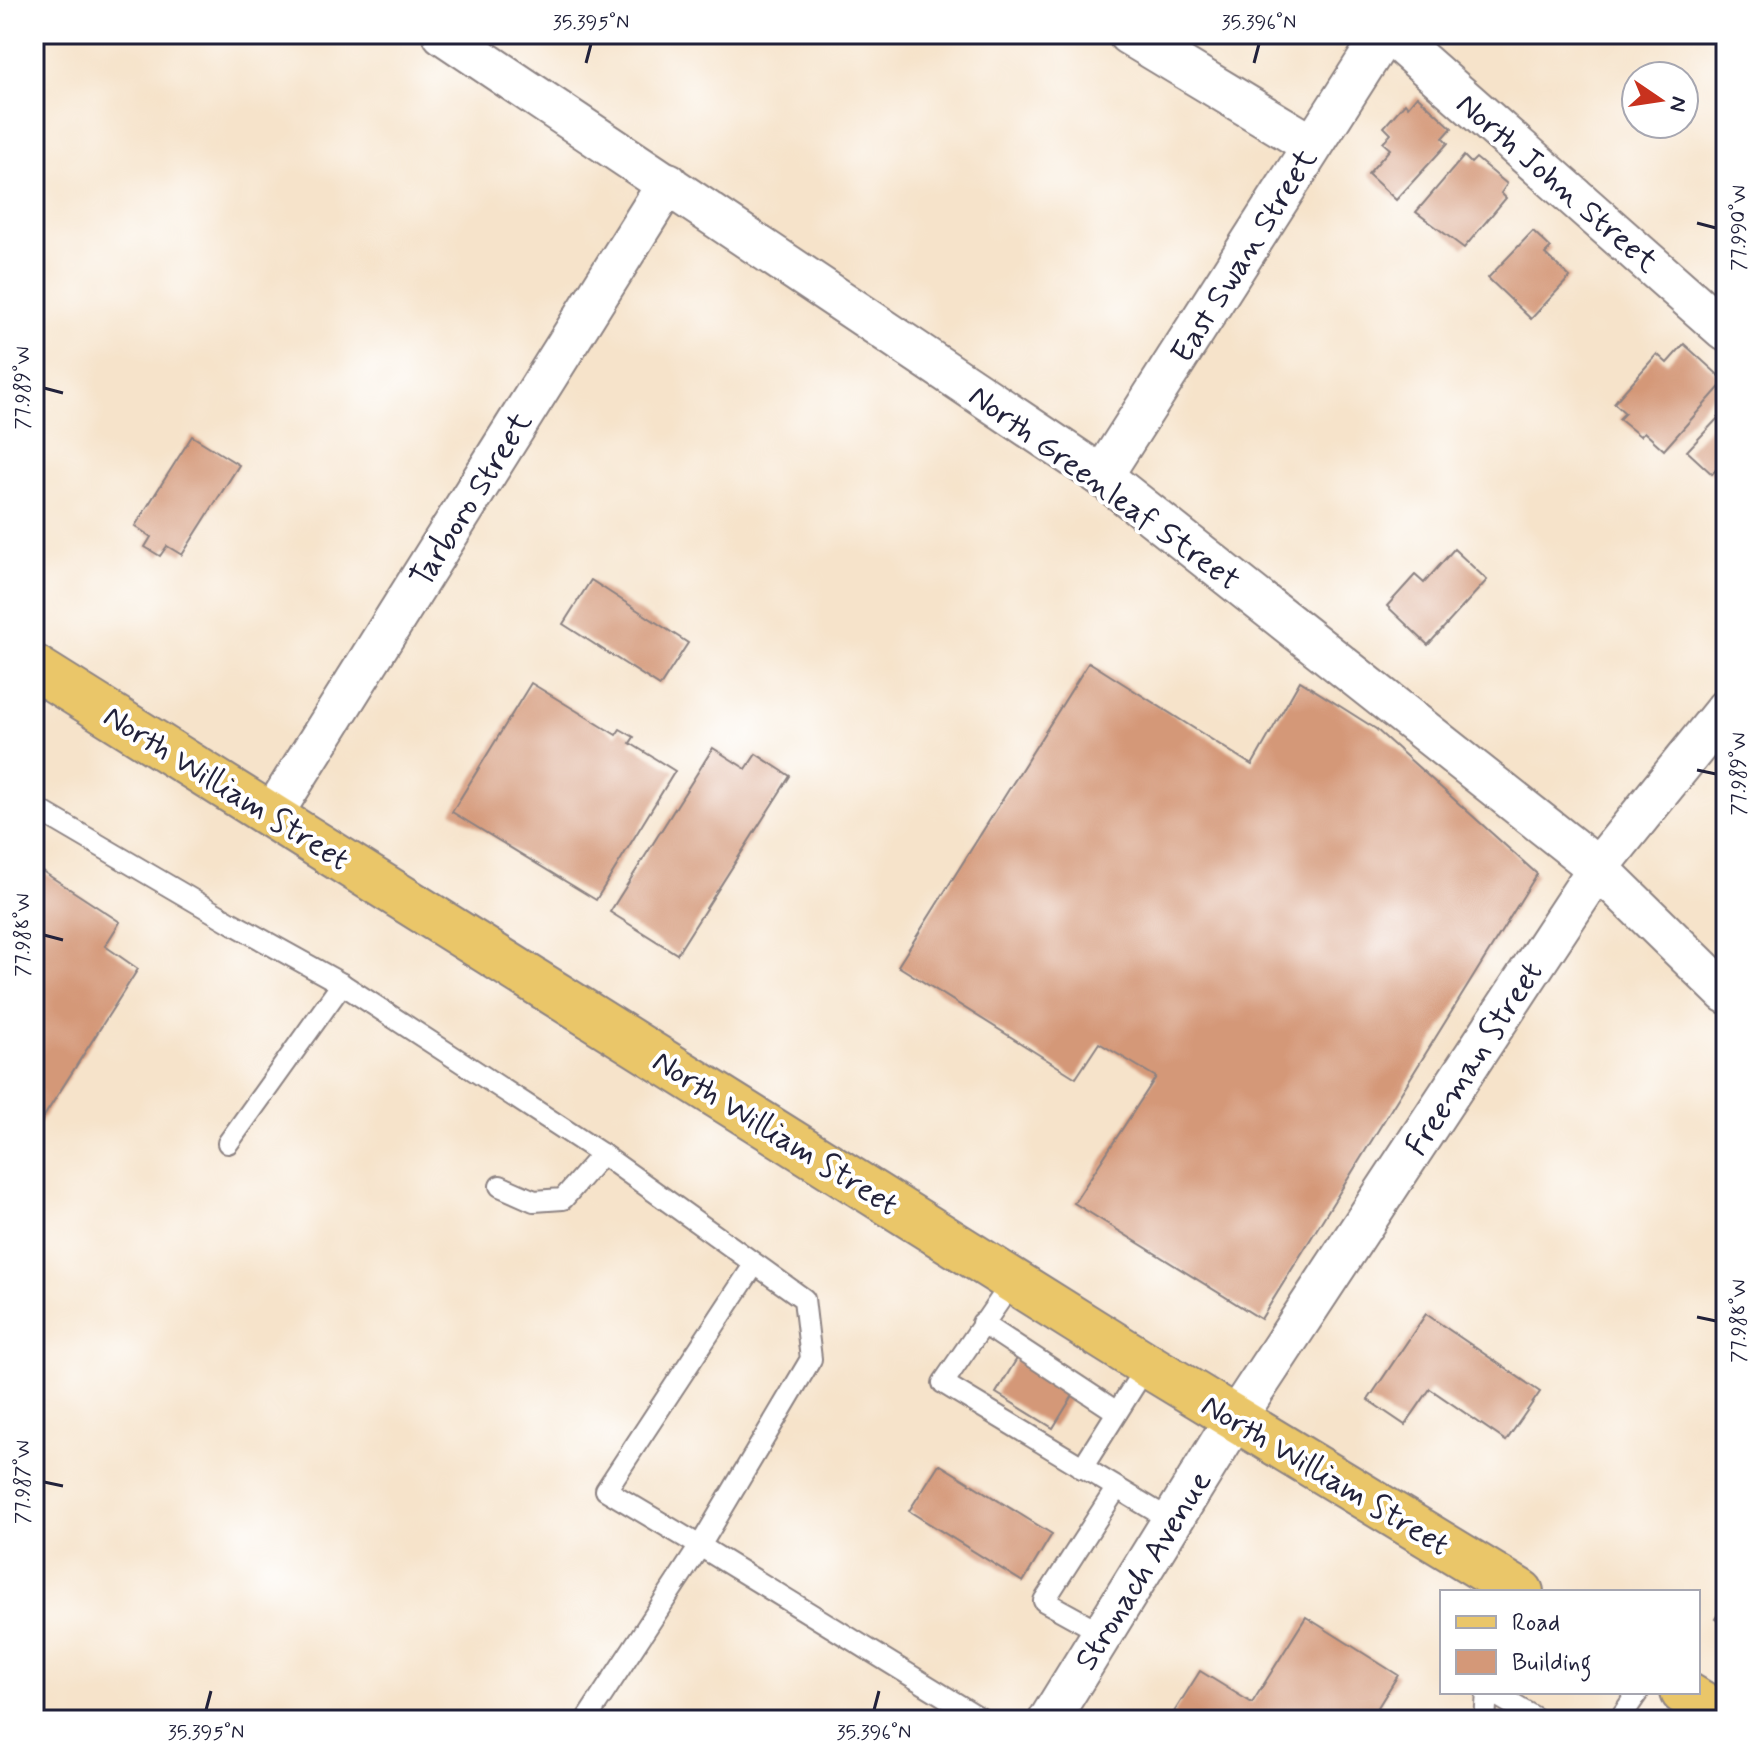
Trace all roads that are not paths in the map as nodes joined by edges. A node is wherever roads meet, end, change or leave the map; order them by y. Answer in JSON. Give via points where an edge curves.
{"nodes":[{"id":1,"x":443,"y":34,"type":"edge"},
{"id":2,"x":1128,"y":34,"type":"edge"},
{"id":3,"x":1387,"y":34,"type":"edge"},
{"id":4,"x":1312,"y":145,"type":"junction"},
{"id":5,"x":668,"y":183,"type":"junction"},
{"id":6,"x":1726,"y":331,"type":"edge"},
{"id":7,"x":1102,"y":476,"type":"junction"},
{"id":8,"x":34,"y":667,"type":"edge"},
{"id":9,"x":1726,"y":709,"type":"edge"},
{"id":10,"x":34,"y":807,"type":"edge"},
{"id":11,"x":272,"y":815,"type":"junction"},
{"id":12,"x":1598,"y":868,"type":"junction"},
{"id":13,"x":342,"y":984,"type":"junction"},
{"id":14,"x":1726,"y":993,"type":"edge"},
{"id":15,"x":228,"y":1143,"type":"dead end"},
{"id":16,"x":602,"y":1154,"type":"junction"},
{"id":17,"x":500,"y":1186,"type":"dead end"},
{"id":18,"x":754,"y":1265,"type":"junction"},
{"id":19,"x":1013,"y":1281,"type":"junction"},
{"id":20,"x":982,"y":1323,"type":"junction"},
{"id":21,"x":1147,"y":1365,"type":"junction"},
{"id":22,"x":1117,"y":1412,"type":"junction"},
{"id":23,"x":1235,"y":1419,"type":"junction"},
{"id":24,"x":1082,"y":1468,"type":"junction"},
{"id":25,"x":1116,"y":1489,"type":"junction"},
{"id":26,"x":1172,"y":1521,"type":"junction"},
{"id":27,"x":700,"y":1546,"type":"junction"},
{"id":28,"x":1518,"y":1590,"type":"edge"},
{"id":29,"x":1102,"y":1633,"type":"junction"},
{"id":30,"x":1489,"y":1694,"type":"edge"},
{"id":31,"x":1493,"y":1694,"type":"edge"},
{"id":32,"x":1637,"y":1694,"type":"edge"},
{"id":33,"x":1686,"y":1694,"type":"edge"},
{"id":34,"x":1726,"y":1718,"type":"edge"},
{"id":35,"x":586,"y":1720,"type":"edge"},
{"id":36,"x":983,"y":1720,"type":"edge"},
{"id":37,"x":1049,"y":1720,"type":"edge"},
{"id":38,"x":1485,"y":1720,"type":"edge"},
{"id":39,"x":1539,"y":1720,"type":"edge"},
{"id":40,"x":1619,"y":1720,"type":"edge"}],
"edges":[{"from":1,"to":5,"type":"street","name":"North Greenleaf Street"},
{"from":2,"to":4,"type":"street"},
{"from":3,"to":4,"type":"street","name":"East Swan Street"},
{"from":3,"to":6,"type":"street","name":"North John Street"},
{"from":4,"to":7,"type":"street","name":"East Swan Street"},
{"from":5,"to":7,"type":"street","name":"North Greenleaf Street"},
{"from":5,"to":11,"type":"street","name":"Tarboro Street"},
{"from":7,"to":12,"type":"street","name":"North Greenleaf Street"},
{"from":8,"to":11,"type":"main road","name":"North William Street"},
{"from":9,"to":12,"type":"street","name":"Freeman Street"},
{"from":10,"to":13,"type":"lane"},
{"from":11,"to":19,"type":"main road","name":"North William Street"},
{"from":12,"to":14,"type":"street","name":"North Greenleaf Street"},
{"from":12,"to":23,"type":"street","name":"Freeman Street"},
{"from":13,"to":15,"type":"lane"},
{"from":13,"to":16,"type":"lane"},
{"from":16,"to":17,"type":"lane","via":[[563,1199],[534,1201]]},
{"from":16,"to":18,"type":"lane"},
{"from":18,"to":27,"type":"lane","via":[[804,1299],[811,1359]]},
{"from":18,"to":27,"type":"lane","via":[[606,1490]]},
{"from":19,"to":20,"type":"lane"},
{"from":19,"to":21,"type":"main road","name":"North William Street"},
{"from":20,"to":22,"type":"lane"},
{"from":20,"to":24,"type":"lane","via":[[943,1383]]},
{"from":21,"to":22,"type":"lane"},
{"from":21,"to":23,"type":"main road","name":"North William Street"},
{"from":22,"to":24,"type":"lane"},
{"from":23,"to":26,"type":"street","name":"Stronach Avenue"},
{"from":23,"to":28,"type":"main road","name":"North William Street"},
{"from":24,"to":25,"type":"lane"},
{"from":25,"to":26,"type":"lane"},
{"from":25,"to":29,"type":"lane","via":[[1044,1601]]},
{"from":26,"to":29,"type":"street","name":"Stronach Avenue"},
{"from":27,"to":35,"type":"lane"},
{"from":27,"to":36,"type":"lane"},
{"from":29,"to":37,"type":"street","name":"Stronach Avenue"},
{"from":30,"to":38,"type":"lane"},
{"from":31,"to":39,"type":"lane"},
{"from":32,"to":40,"type":"lane"},
{"from":33,"to":34,"type":"main road"}]}
